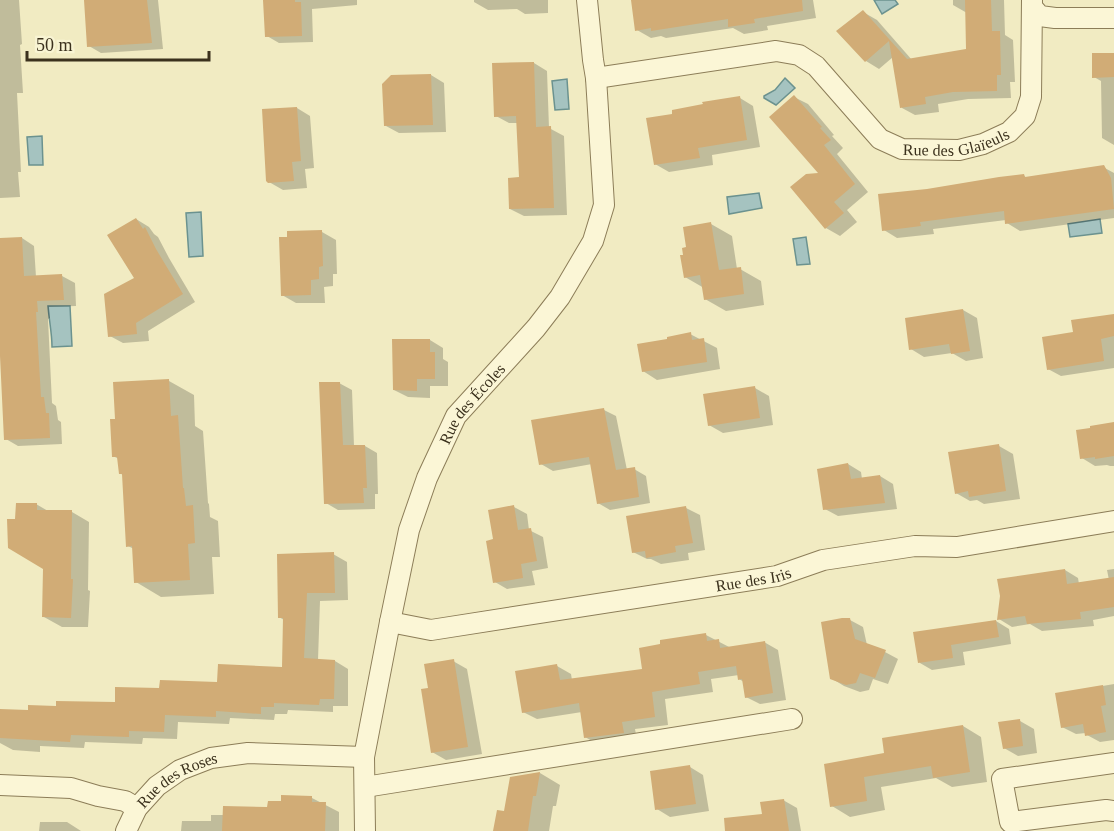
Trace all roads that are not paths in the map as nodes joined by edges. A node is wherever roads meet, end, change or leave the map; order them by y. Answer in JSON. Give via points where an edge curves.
{"nodes":[{"id":1,"x":587,"y":0,"type":"edge"},
{"id":2,"x":1033,"y":4,"type":"edge"},
{"id":3,"x":1114,"y":18,"type":"edge"},
{"id":4,"x":596,"y":78,"type":"junction"},
{"id":5,"x":1114,"y":521,"type":"edge"},
{"id":6,"x":390,"y":622,"type":"junction"},
{"id":7,"x":792,"y":718,"type":"dead end"},
{"id":8,"x":364,"y":757,"type":"junction"},
{"id":9,"x":1114,"y":763,"type":"edge"},
{"id":10,"x":0,"y":785,"type":"edge"},
{"id":11,"x":365,"y":787,"type":"junction"},
{"id":12,"x":137,"y":808,"type":"junction"},
{"id":13,"x":1114,"y":811,"type":"edge"},
{"id":14,"x":126,"y":831,"type":"edge"},
{"id":15,"x":365,"y":831,"type":"edge"}],
"edges":[{"from":1,"to":4,"type":"street","name":"Rue des Écoles"},
{"from":2,"to":3,"type":"street","via":[[1040,16]]},
{"from":2,"to":4,"type":"street","name":"Rue des Glaïeuls","via":[[1031,97],[1025,116],[1009,132],[958,150],[902,149],[880,139],[816,66],[799,55],[776,51]]},
{"from":4,"to":6,"type":"street","name":"Rue des Écoles","via":[[604,205],[593,241],[560,297],[536,328],[456,416],[427,478],[409,530]]},
{"from":5,"to":6,"type":"street","name":"Rue des Iris","via":[[957,547],[915,546],[823,560],[777,576],[431,630]]},
{"from":6,"to":8,"type":"street","name":"Rue des Écoles"},
{"from":7,"to":11,"type":"street"},
{"from":8,"to":11,"type":"street","name":"Rue des Écoles"},
{"from":8,"to":12,"type":"street","name":"Rue des Roses","via":[[248,753],[212,758],[180,770],[157,786]]},
{"from":9,"to":13,"type":"street","via":[[1002,779],[1010,822]]},
{"from":10,"to":12,"type":"street","name":"Rue des Roses","via":[[71,788],[125,801]]},
{"from":11,"to":15,"type":"street","name":"Rue des Écoles"},
{"from":12,"to":14,"type":"street"}]}
